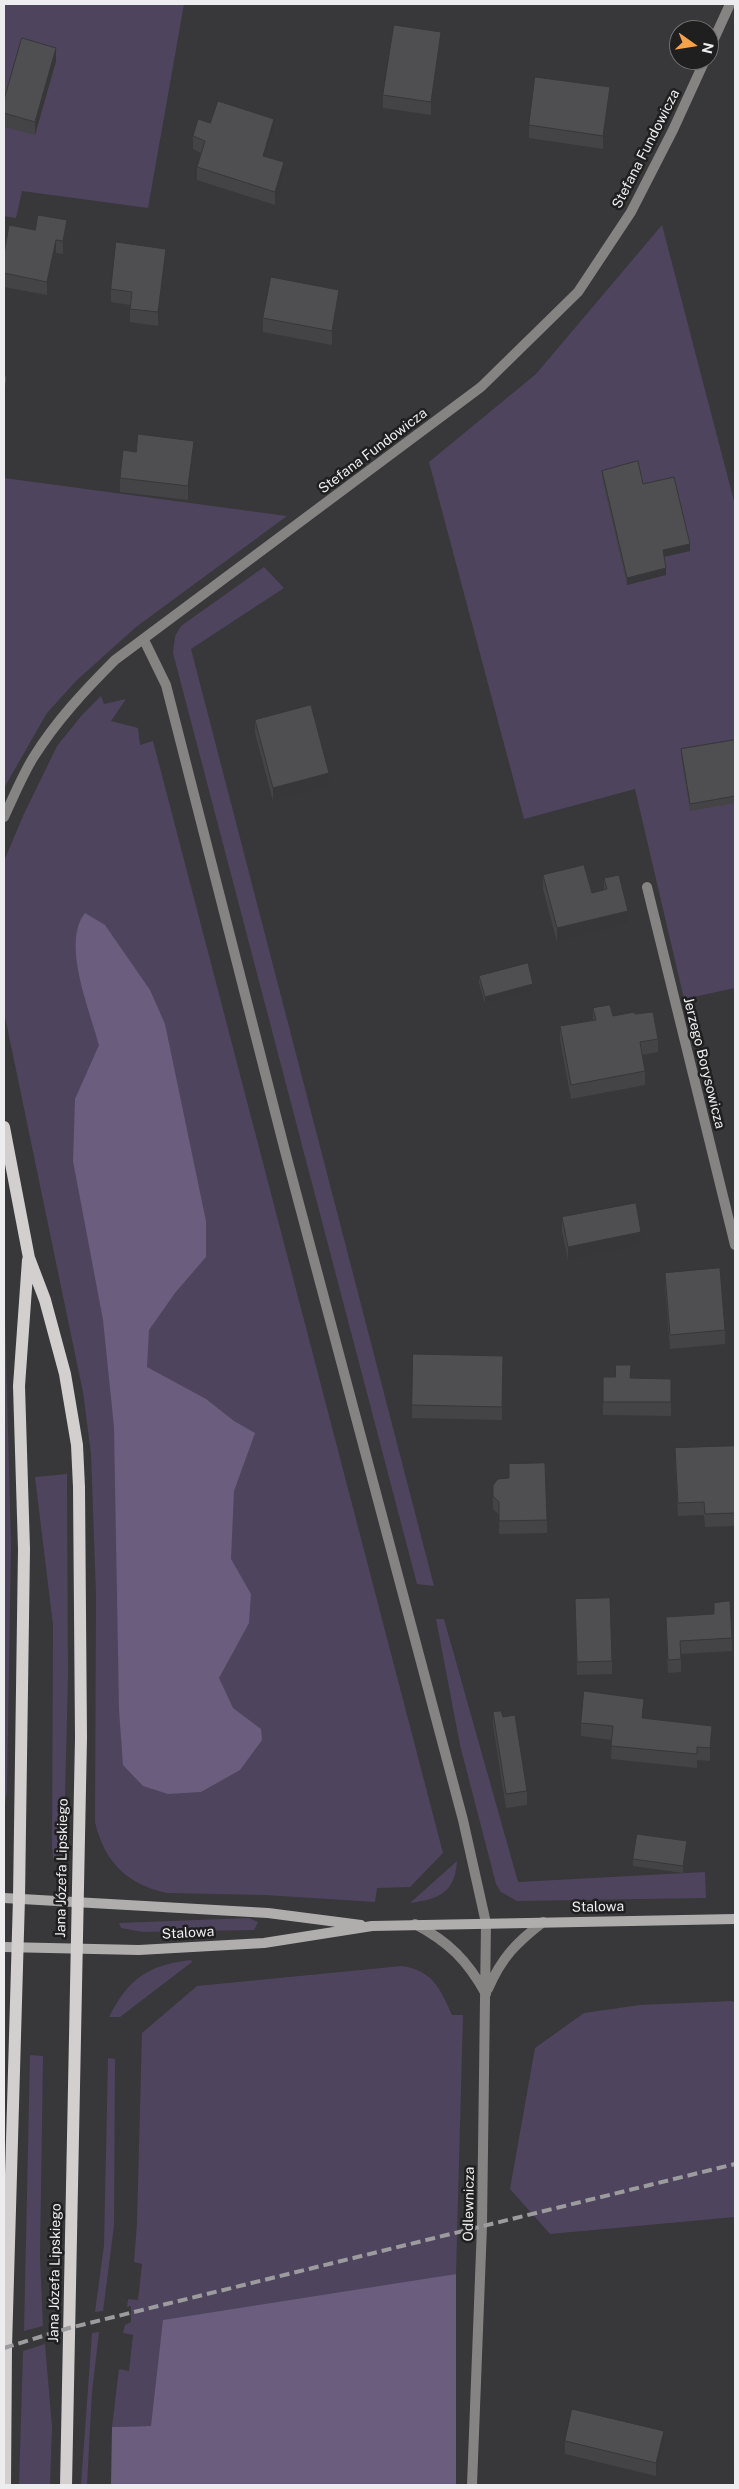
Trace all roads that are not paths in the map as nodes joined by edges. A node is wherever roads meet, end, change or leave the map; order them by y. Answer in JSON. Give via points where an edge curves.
{"nodes":[{"id":1,"x":730,"y":4,"type":"edge"},
{"id":2,"x":719,"y":28,"type":"edge"},
{"id":3,"x":700,"y":70,"type":"edge"},
{"id":4,"x":144,"y":640,"type":"junction"},
{"id":5,"x":4,"y":817,"type":"edge"},
{"id":6,"x":647,"y":887,"type":"dead end"},
{"id":7,"x":4,"y":1127,"type":"edge"},
{"id":8,"x":735,"y":1245,"type":"edge"},
{"id":9,"x":29,"y":1258,"type":"junction"},
{"id":10,"x":4,"y":1898,"type":"edge"},
{"id":11,"x":19,"y":1898,"type":"junction"},
{"id":12,"x":76,"y":1901,"type":"junction"},
{"id":13,"x":735,"y":1919,"type":"edge"},
{"id":14,"x":543,"y":1922,"type":"junction"},
{"id":15,"x":486,"y":1923,"type":"junction"},
{"id":16,"x":415,"y":1924,"type":"junction"},
{"id":17,"x":372,"y":1926,"type":"junction"},
{"id":18,"x":4,"y":1947,"type":"edge"},
{"id":19,"x":17,"y":1948,"type":"junction"},
{"id":20,"x":76,"y":1949,"type":"junction"},
{"id":21,"x":486,"y":1995,"type":"junction"},
{"id":22,"x":5,"y":2485,"type":"edge"},
{"id":23,"x":66,"y":2485,"type":"edge"},
{"id":24,"x":472,"y":2485,"type":"edge"}],
"edges":[{"from":1,"to":2,"type":"street"},
{"from":3,"to":4,"type":"street","name":"Stefana Fundowicza","via":[[631,212],[578,292],[481,387]]},
{"from":4,"to":5,"type":"street","name":"Stefana Fundowicza","via":[[115,660],[57,724],[32,759]]},
{"from":4,"to":15,"type":"street","name":"Odlewnicza","via":[[166,684],[463,1820]]},
{"from":6,"to":8,"type":"street","name":"Jerzego Borysowicza"},
{"from":7,"to":9,"type":"main road","name":"Jana Józefa Lipskiego"},
{"from":9,"to":11,"type":"main road","name":"Jana Józefa Lipskiego","via":[[19,1386],[24,1549]]},
{"from":9,"to":12,"type":"main road","name":"Jana Józefa Lipskiego","via":[[56,1336],[72,1408],[77,1454],[81,1621]]},
{"from":10,"to":11,"type":"street","name":"Stalowa"},
{"from":11,"to":12,"type":"street","name":"Stalowa"},
{"from":11,"to":19,"type":"main road","name":"Jana Józefa Lipskiego"},
{"from":12,"to":17,"type":"street","name":"Stalowa","via":[[268,1912]]},
{"from":12,"to":20,"type":"main road","name":"Jana Józefa Lipskiego"},
{"from":13,"to":14,"type":"street","name":"Stalowa"},
{"from":14,"to":15,"type":"street","name":"Stalowa"},
{"from":14,"to":21,"type":"street","via":[[510,1949],[498,1966]]},
{"from":15,"to":16,"type":"street","name":"Stalowa"},
{"from":15,"to":21,"type":"street","name":"Odlewnicza"},
{"from":16,"to":17,"type":"street","name":"Stalowa"},
{"from":16,"to":21,"type":"street","via":[[439,1937],[460,1956]]},
{"from":17,"to":20,"type":"street","name":"Stalowa","via":[[264,1943],[139,1950]]},
{"from":18,"to":19,"type":"street","name":"Stalowa"},
{"from":19,"to":20,"type":"street","name":"Stalowa"},
{"from":19,"to":22,"type":"main road","name":"Jana Józefa Lipskiego"},
{"from":20,"to":23,"type":"main road","name":"Jana Józefa Lipskiego"},
{"from":21,"to":24,"type":"street","name":"Odlewnicza","via":[[482,2226]]}]}
